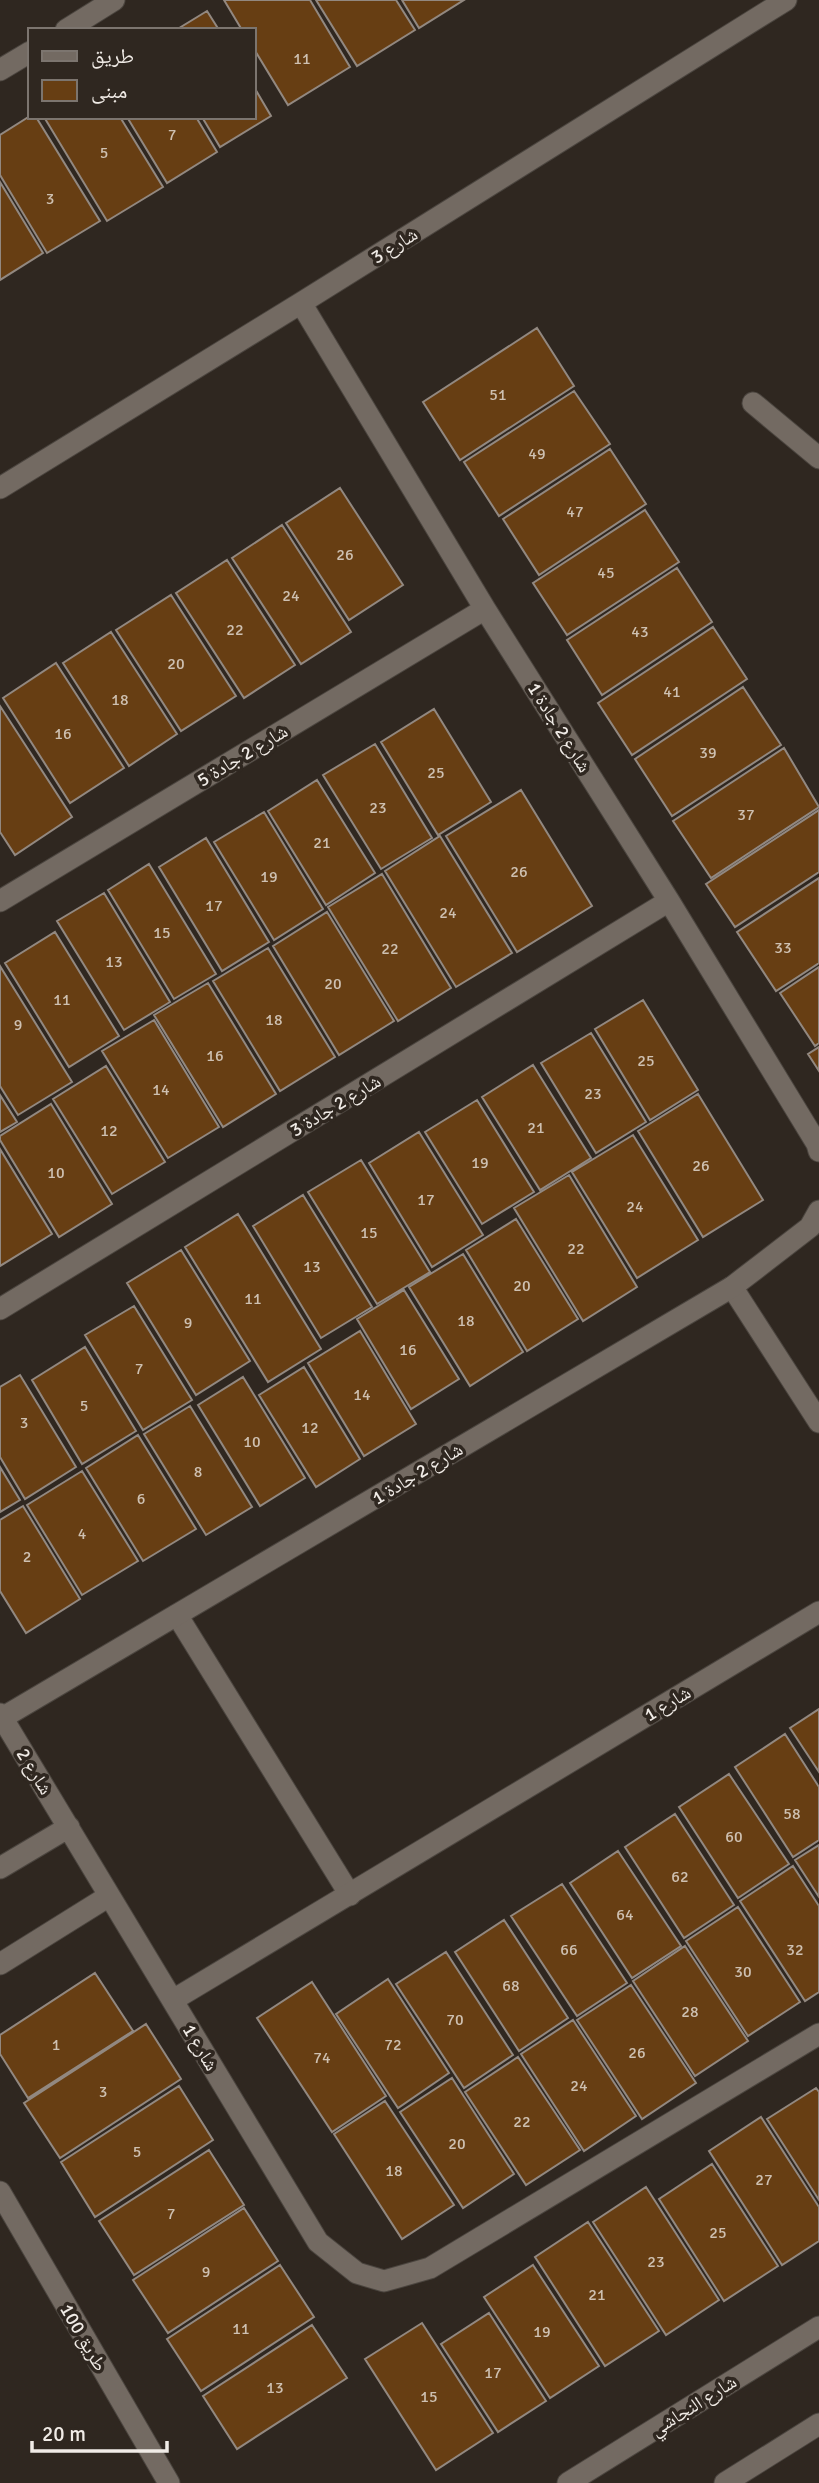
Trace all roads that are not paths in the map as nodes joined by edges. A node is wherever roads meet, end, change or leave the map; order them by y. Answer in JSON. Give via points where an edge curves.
{"nodes":[{"id":1,"x":114,"y":0,"type":"edge"},
{"id":2,"x":786,"y":0,"type":"edge"},
{"id":3,"x":69,"y":28,"type":"edge"},
{"id":4,"x":28,"y":53,"type":"edge"},
{"id":5,"x":0,"y":70,"type":"edge"},
{"id":6,"x":301,"y":303,"type":"junction"},
{"id":7,"x":753,"y":402,"type":"dead end"},
{"id":8,"x":819,"y":458,"type":"edge"},
{"id":9,"x":0,"y":488,"type":"edge"},
{"id":10,"x":485,"y":608,"type":"junction"},
{"id":11,"x":0,"y":901,"type":"edge"},
{"id":12,"x":669,"y":901,"type":"junction"},
{"id":13,"x":819,"y":1151,"type":"edge"},
{"id":14,"x":816,"y":1223,"type":"edge"},
{"id":15,"x":732,"y":1287,"type":"junction"},
{"id":16,"x":0,"y":1309,"type":"edge"},
{"id":17,"x":819,"y":1422,"type":"edge"},
{"id":18,"x":819,"y":1612,"type":"edge"},
{"id":19,"x":177,"y":1615,"type":"junction"},
{"id":20,"x":1,"y":1716,"type":"edge"},
{"id":21,"x":69,"y":1827,"type":"junction"},
{"id":22,"x":0,"y":1868,"type":"edge"},
{"id":23,"x":350,"y":1895,"type":"junction"},
{"id":24,"x":109,"y":1896,"type":"junction"},
{"id":25,"x":0,"y":1964,"type":"edge"},
{"id":26,"x":173,"y":2000,"type":"junction"},
{"id":27,"x":819,"y":2034,"type":"edge"},
{"id":28,"x":1,"y":2197,"type":"edge"},
{"id":29,"x":816,"y":2330,"type":"edge"},
{"id":30,"x":819,"y":2424,"type":"edge"},
{"id":31,"x":169,"y":2483,"type":"edge"},
{"id":32,"x":568,"y":2483,"type":"edge"},
{"id":33,"x":725,"y":2483,"type":"edge"}],
"edges":[{"from":1,"to":3,"type":"street"},
{"from":2,"to":6,"type":"street","name":"شارع 3"},
{"from":4,"to":5,"type":"street"},
{"from":6,"to":9,"type":"street","name":"شارع 3"},
{"from":6,"to":10,"type":"street","name":"شارع 2 جادة 1"},
{"from":7,"to":8,"type":"street"},
{"from":10,"to":11,"type":"street","name":"شارع 2 جادة 5"},
{"from":10,"to":12,"type":"street","name":"شارع 2 جادة 1"},
{"from":12,"to":13,"type":"street","name":"شارع 2 جادة 1"},
{"from":12,"to":16,"type":"street","name":"شارع 2 جادة 3"},
{"from":14,"to":15,"type":"street","name":"شارع 2 جادة 1"},
{"from":15,"to":17,"type":"street"},
{"from":15,"to":19,"type":"street","name":"شارع 2 جادة 1"},
{"from":18,"to":23,"type":"street","name":"شارع 1"},
{"from":19,"to":20,"type":"street","name":"شارع 2 جادة 1"},
{"from":19,"to":23,"type":"street"},
{"from":20,"to":21,"type":"street","name":"شارع 2"},
{"from":21,"to":22,"type":"street"},
{"from":21,"to":24,"type":"street","name":"شارع 2"},
{"from":23,"to":26,"type":"street","name":"شارع 1"},
{"from":24,"to":25,"type":"street"},
{"from":24,"to":26,"type":"street","name":"شارع 2"},
{"from":26,"to":27,"type":"street","name":"شارع 1","via":[[318,2242],[357,2273],[384,2281],[429,2269]]},
{"from":28,"to":31,"type":"street","name":"طريق 100"},
{"from":29,"to":32,"type":"street","name":"شارع النجاشي"},
{"from":30,"to":33,"type":"street"}]}
